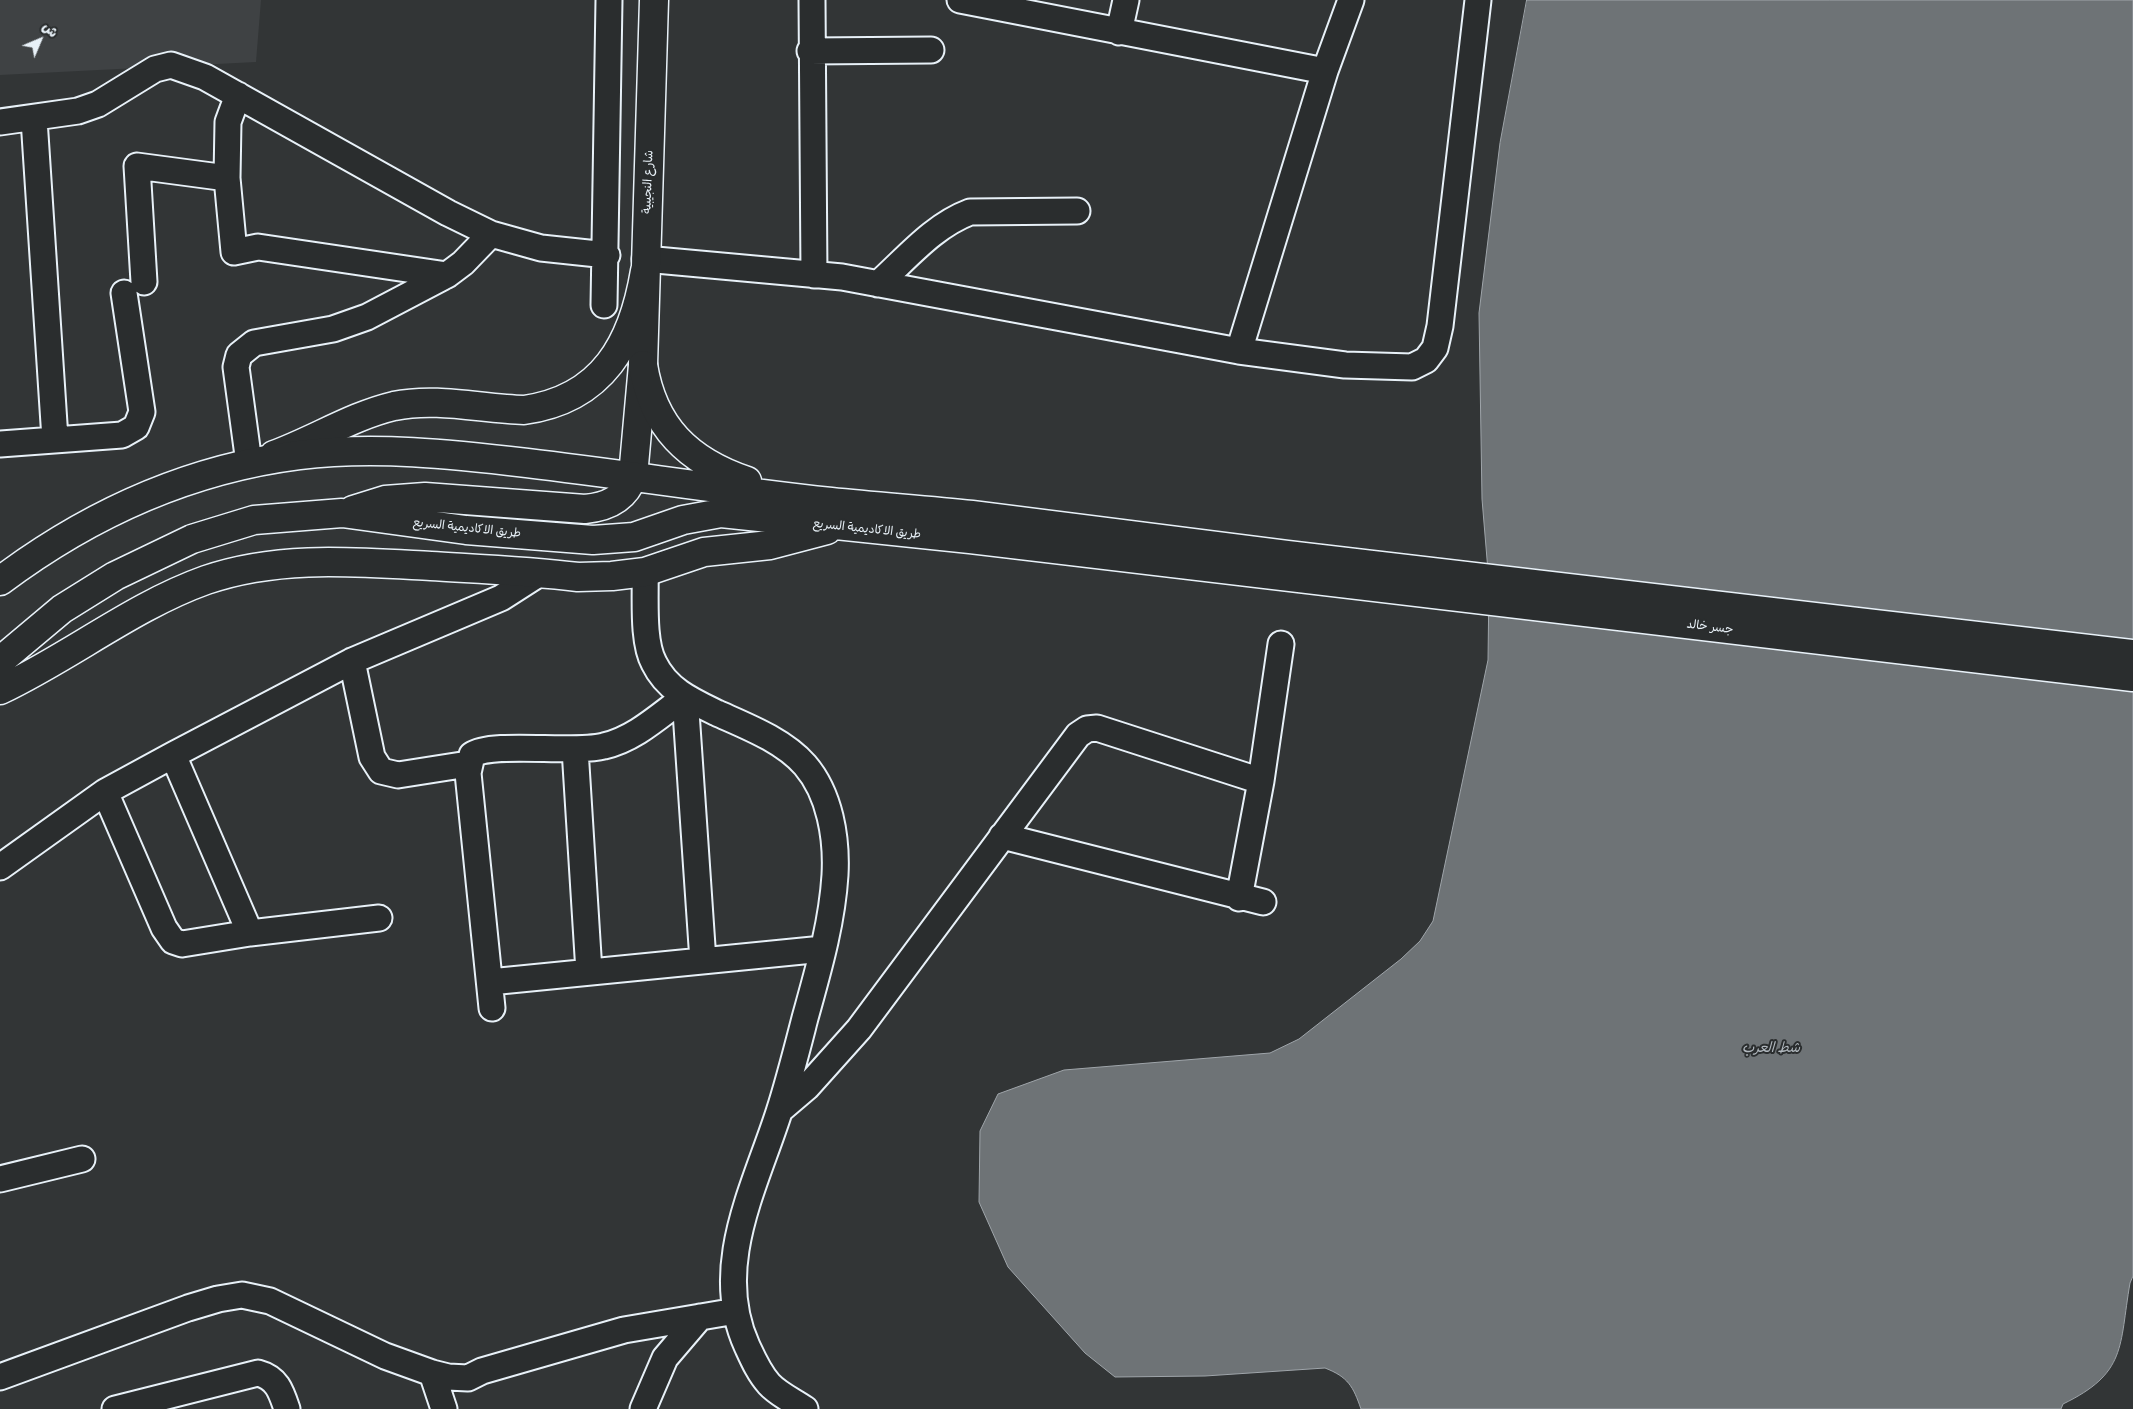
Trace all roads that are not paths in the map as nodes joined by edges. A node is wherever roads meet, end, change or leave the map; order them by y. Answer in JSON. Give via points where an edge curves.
{"nodes":[{"id":1,"x":609,"y":0,"type":"edge"},
{"id":2,"x":654,"y":0,"type":"edge"},
{"id":3,"x":812,"y":0,"type":"edge"},
{"id":4,"x":960,"y":0,"type":"edge"},
{"id":5,"x":1126,"y":0,"type":"edge"},
{"id":6,"x":1351,"y":0,"type":"edge"},
{"id":7,"x":1478,"y":0,"type":"edge"},
{"id":8,"x":1119,"y":32,"type":"junction"},
{"id":9,"x":931,"y":50,"type":"dead end"},
{"id":10,"x":810,"y":51,"type":"junction"},
{"id":11,"x":1325,"y":71,"type":"junction"},
{"id":12,"x":238,"y":95,"type":"junction"},
{"id":13,"x":34,"y":119,"type":"junction"},
{"id":14,"x":0,"y":122,"type":"edge"},
{"id":15,"x":227,"y":178,"type":"junction"},
{"id":16,"x":1077,"y":211,"type":"dead end"},
{"id":17,"x":491,"y":234,"type":"junction"},
{"id":18,"x":606,"y":255,"type":"junction"},
{"id":19,"x":645,"y":265,"type":"junction"},
{"id":20,"x":448,"y":275,"type":"junction"},
{"id":21,"x":814,"y":275,"type":"junction"},
{"id":22,"x":878,"y":284,"type":"junction"},
{"id":23,"x":604,"y":305,"type":"dead end"},
{"id":24,"x":1239,"y":351,"type":"junction"},
{"id":25,"x":643,"y":364,"type":"junction"},
{"id":26,"x":54,"y":439,"type":"junction"},
{"id":27,"x":0,"y":444,"type":"edge"},
{"id":28,"x":252,"y":462,"type":"junction"},
{"id":29,"x":633,"y":476,"type":"junction"},
{"id":30,"x":799,"y":497,"type":"junction"},
{"id":31,"x":342,"y":513,"type":"junction"},
{"id":32,"x":841,"y":526,"type":"junction"},
{"id":33,"x":968,"y":527,"type":"junction"},
{"id":34,"x":1288,"y":566,"type":"junction"},
{"id":35,"x":645,"y":572,"type":"junction"},
{"id":36,"x":540,"y":573,"type":"junction"},
{"id":37,"x":0,"y":581,"type":"edge"},
{"id":38,"x":1281,"y":644,"type":"dead end"},
{"id":39,"x":2133,"y":654,"type":"edge"},
{"id":40,"x":0,"y":661,"type":"edge"},
{"id":41,"x":352,"y":661,"type":"junction"},
{"id":42,"x":2133,"y":677,"type":"edge"},
{"id":43,"x":0,"y":690,"type":"edge"},
{"id":44,"x":685,"y":698,"type":"junction"},
{"id":45,"x":575,"y":749,"type":"junction"},
{"id":46,"x":173,"y":755,"type":"junction"},
{"id":47,"x":468,"y":764,"type":"junction"},
{"id":48,"x":1261,"y":781,"type":"junction"},
{"id":49,"x":105,"y":792,"type":"junction"},
{"id":50,"x":1002,"y":836,"type":"junction"},
{"id":51,"x":0,"y":867,"type":"edge"},
{"id":52,"x":379,"y":918,"type":"dead end"},
{"id":53,"x":250,"y":933,"type":"junction"},
{"id":54,"x":824,"y":949,"type":"junction"},
{"id":55,"x":703,"y":961,"type":"junction"},
{"id":56,"x":589,"y":972,"type":"junction"},
{"id":57,"x":490,"y":982,"type":"junction"},
{"id":58,"x":492,"y":1008,"type":"dead end"},
{"id":59,"x":780,"y":1110,"type":"junction"},
{"id":60,"x":82,"y":1159,"type":"dead end"},
{"id":61,"x":0,"y":1179,"type":"edge"},
{"id":62,"x":736,"y":1311,"type":"junction"},
{"id":63,"x":700,"y":1317,"type":"junction"},
{"id":64,"x":432,"y":1373,"type":"junction"},
{"id":65,"x":0,"y":1377,"type":"edge"},
{"id":66,"x":126,"y":1408,"type":"edge"},
{"id":67,"x":287,"y":1409,"type":"edge"},
{"id":68,"x":444,"y":1409,"type":"edge"},
{"id":69,"x":643,"y":1409,"type":"edge"},
{"id":70,"x":805,"y":1409,"type":"edge"}],
"edges":[{"from":1,"to":18,"type":"street"},
{"from":2,"to":19,"type":"main road","name":"شارع النجيبية"},
{"from":3,"to":10,"type":"street"},
{"from":4,"to":8,"type":"street"},
{"from":5,"to":8,"type":"street"},
{"from":6,"to":11,"type":"street"},
{"from":7,"to":24,"type":"street","via":[[1436,348],[1426,360],[1412,367],[1345,365]]},
{"from":8,"to":11,"type":"street"},
{"from":9,"to":10,"type":"street"},
{"from":10,"to":21,"type":"street"},
{"from":11,"to":24,"type":"street"},
{"from":12,"to":13,"type":"street","via":[[206,77],[171,65],[155,69],[98,104]]},
{"from":12,"to":15,"type":"street","via":[[228,122]]},
{"from":12,"to":17,"type":"street"},
{"from":13,"to":14,"type":"street"},
{"from":13,"to":26,"type":"street"},
{"from":15,"to":20,"type":"street","via":[[234,252],[258,247]]},
{"from":15,"to":26,"type":"street","via":[[137,166],[134,287],[140,422],[122,435]]},
{"from":16,"to":22,"type":"street","via":[[970,212],[936,230]]},
{"from":17,"to":18,"type":"street","via":[[541,248]]},
{"from":17,"to":20,"type":"street"},
{"from":18,"to":23,"type":"street"},
{"from":19,"to":21,"type":"street"},
{"from":19,"to":25,"type":"main road","name":"شارع النجيبية"},
{"from":19,"to":28,"type":"main road","via":[[636,316],[616,354],[596,379],[570,397],[524,410],[423,403],[395,406],[344,423]]},
{"from":20,"to":28,"type":"street","via":[[350,324],[254,343],[243,350],[236,367]]},
{"from":21,"to":22,"type":"street"},
{"from":22,"to":24,"type":"street"},
{"from":25,"to":29,"type":"main road"},
{"from":25,"to":30,"type":"main road","via":[[648,389],[658,412],[666,427],[689,451],[725,473]]},
{"from":26,"to":27,"type":"street"},
{"from":28,"to":29,"type":"main road","name":"طريق الاكاديمية السريع","via":[[304,454],[423,451]]},
{"from":28,"to":37,"type":"main road","name":"طريق الاكاديمية السريع","via":[[133,501],[63,537]]},
{"from":29,"to":30,"type":"main road","name":"طريق الاكاديمية السريع"},
{"from":29,"to":31,"type":"main road","via":[[619,499],[585,509],[425,497],[386,500]]},
{"from":30,"to":33,"type":"main road","name":"طريق الاكاديمية السريع"},
{"from":31,"to":32,"type":"main road","name":"طريق الاكاديمية السريع","via":[[466,530],[593,540],[634,536],[683,520],[721,513]]},
{"from":31,"to":40,"type":"main road","name":"طريق الاكاديمية السريع","via":[[254,520],[192,539],[88,592],[38,627]]},
{"from":32,"to":33,"type":"main road","name":"طريق الاكاديمية السريع"},
{"from":32,"to":35,"type":"main road","via":[[794,540],[704,552]]},
{"from":33,"to":34,"type":"main road"},
{"from":34,"to":39,"type":"main road","name":"جسر خالد"},
{"from":34,"to":42,"type":"main road","name":"جسر خالد"},
{"from":35,"to":36,"type":"main road","via":[[594,577]]},
{"from":35,"to":44,"type":"street","via":[[648,645],[652,660],[665,680]]},
{"from":36,"to":41,"type":"street","via":[[501,598]]},
{"from":36,"to":43,"type":"main road","via":[[362,562],[306,562],[239,570],[176,592]]},
{"from":38,"to":48,"type":"street"},
{"from":41,"to":46,"type":"street"},
{"from":41,"to":47,"type":"street","via":[[372,758],[382,771],[398,775]]},
{"from":44,"to":45,"type":"street","via":[[630,736],[602,747]]},
{"from":44,"to":54,"type":"street","via":[[782,746],[805,765],[820,790],[831,820],[836,849]]},
{"from":44,"to":55,"type":"street"},
{"from":45,"to":47,"type":"street","via":[[482,750],[472,755]]},
{"from":45,"to":56,"type":"street"},
{"from":46,"to":49,"type":"street"},
{"from":46,"to":53,"type":"street"},
{"from":47,"to":57,"type":"street"},
{"from":48,"to":50,"type":"street","via":[[1106,730],[1087,729],[1078,734]]},
{"from":48,"to":50,"type":"street","via":[[1251,900]]},
{"from":49,"to":51,"type":"street"},
{"from":49,"to":53,"type":"street","via":[[167,936],[182,944]]},
{"from":50,"to":59,"type":"street","via":[[859,1029],[807,1087]]},
{"from":52,"to":53,"type":"street"},
{"from":54,"to":55,"type":"street"},
{"from":54,"to":59,"type":"street"},
{"from":55,"to":56,"type":"street"},
{"from":56,"to":57,"type":"street"},
{"from":57,"to":58,"type":"street"},
{"from":59,"to":62,"type":"street","via":[[740,1226],[733,1276]]},
{"from":60,"to":61,"type":"street"},
{"from":62,"to":63,"type":"street"},
{"from":62,"to":70,"type":"street","via":[[743,1338],[769,1385]]},
{"from":63,"to":64,"type":"street","via":[[624,1330],[482,1371],[468,1378]]},
{"from":63,"to":69,"type":"street","via":[[665,1358]]},
{"from":64,"to":65,"type":"street","via":[[385,1356],[270,1301],[242,1295],[188,1308]]},
{"from":64,"to":68,"type":"street"},
{"from":66,"to":67,"type":"street","via":[[258,1372],[277,1382]]}]}
